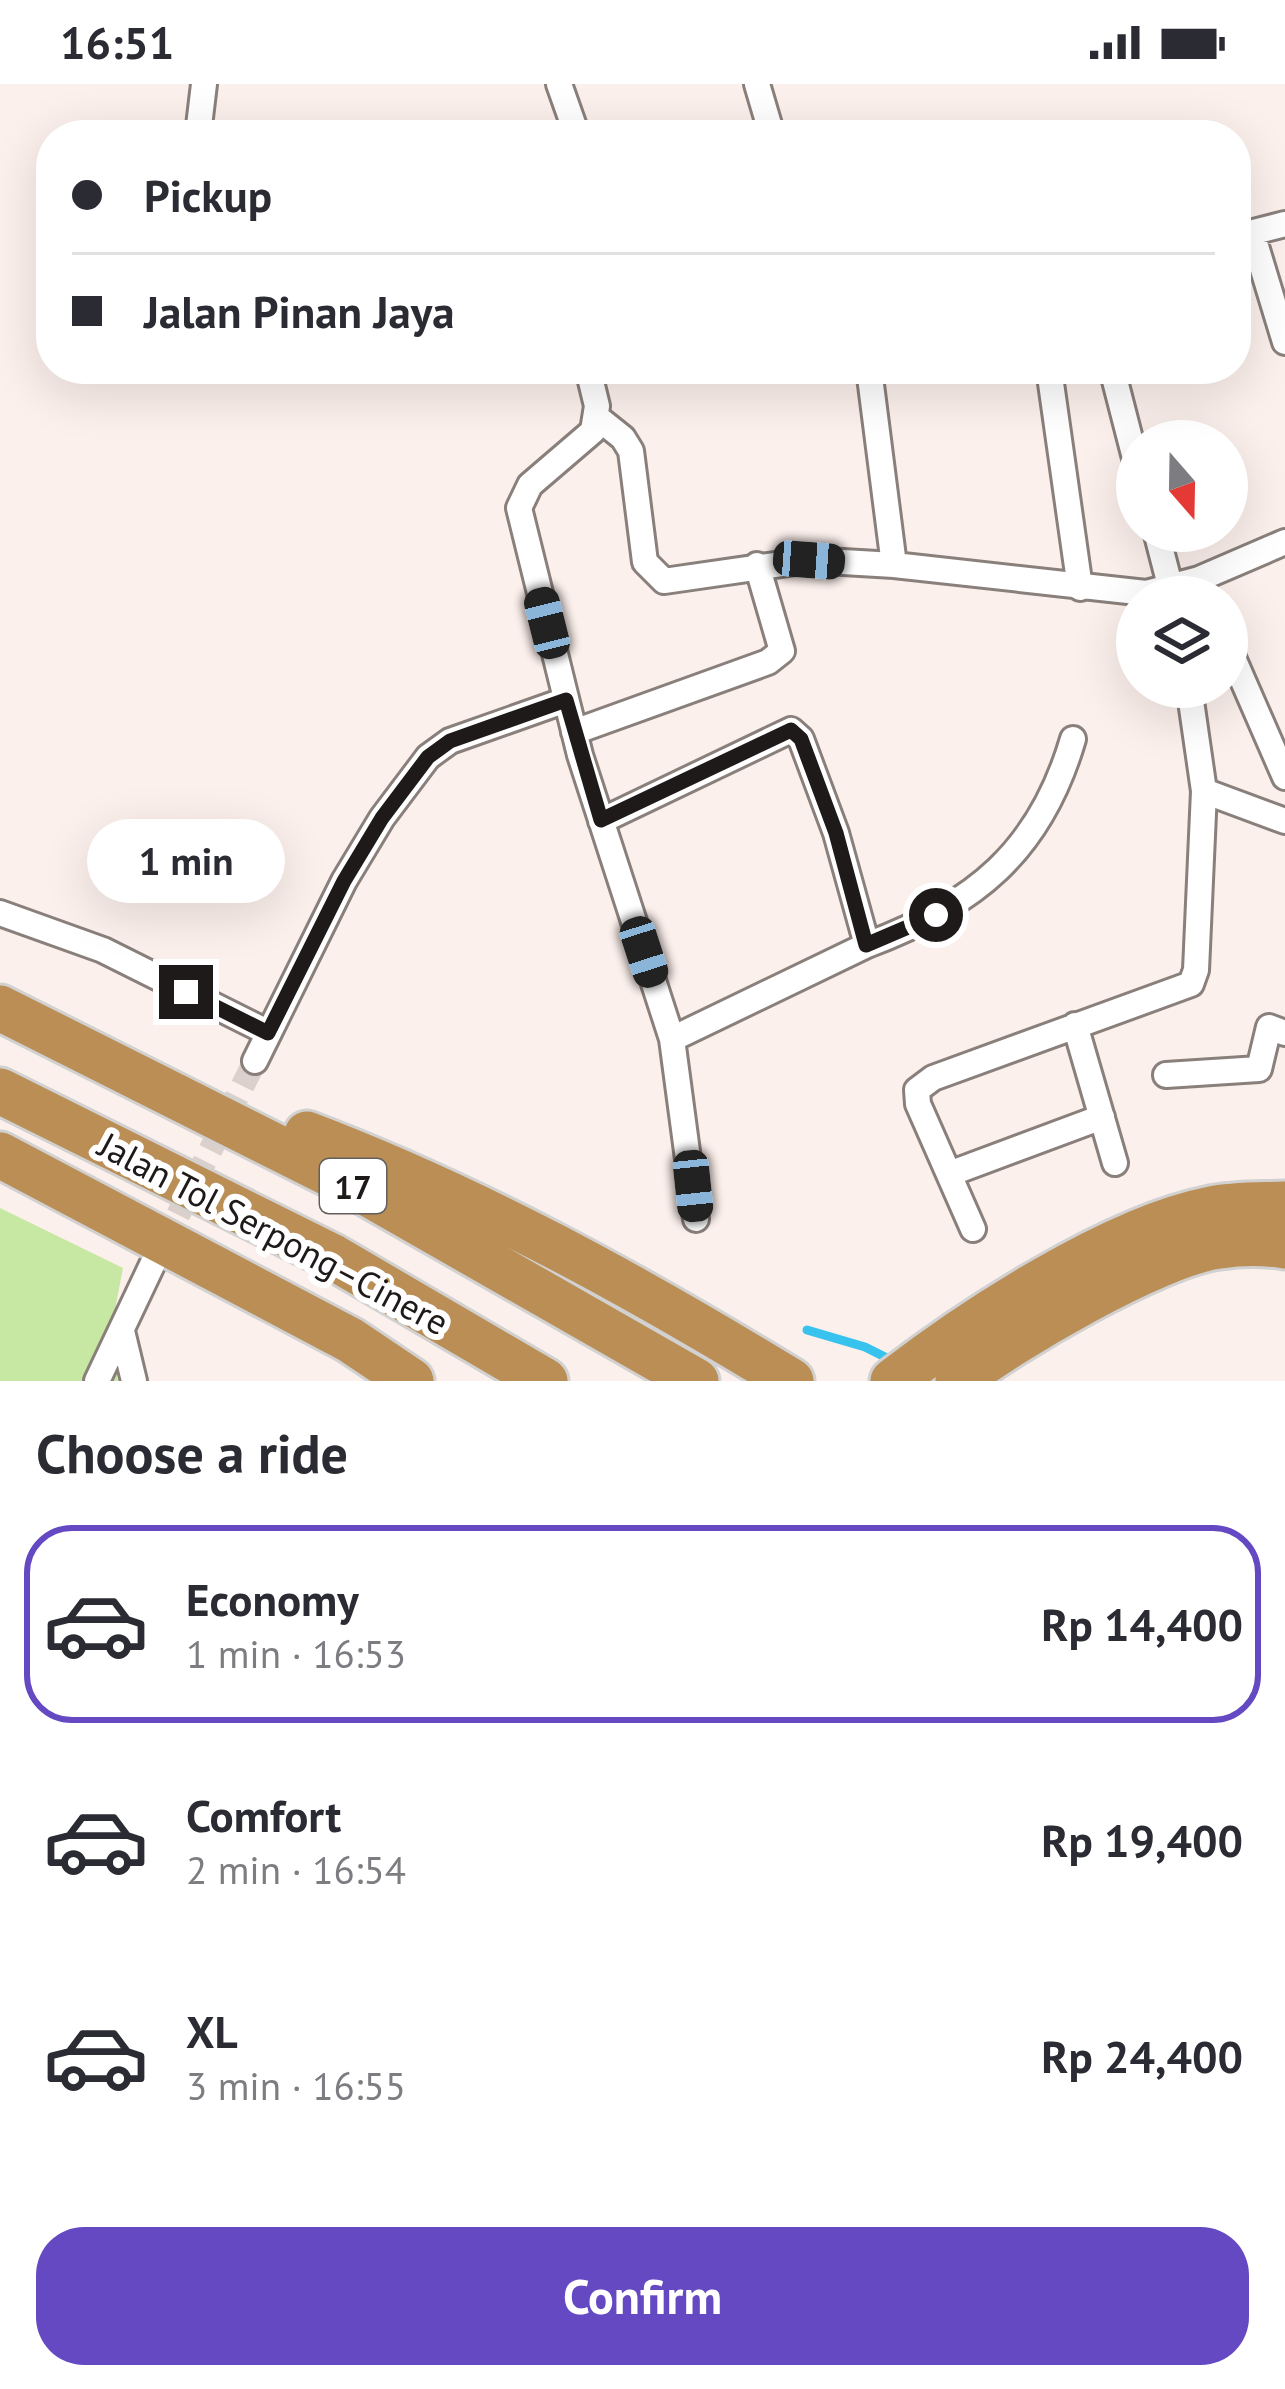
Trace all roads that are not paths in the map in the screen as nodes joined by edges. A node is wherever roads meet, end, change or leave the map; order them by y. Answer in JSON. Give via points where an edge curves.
{"nodes":[{"id":1,"x":203,"y":84,"type":"edge"},
{"id":2,"x":559,"y":84,"type":"edge"},
{"id":3,"x":757,"y":84,"type":"edge"},
{"id":4,"x":200,"y":120,"type":"edge"},
{"id":5,"x":572,"y":120,"type":"edge"},
{"id":6,"x":768,"y":120,"type":"edge"},
{"id":7,"x":1285,"y":224,"type":"edge"},
{"id":8,"x":1251,"y":232,"type":"edge"},
{"id":9,"x":1251,"y":252,"type":"edge"},
{"id":10,"x":1285,"y":341,"type":"edge"},
{"id":11,"x":591,"y":384,"type":"edge"},
{"id":12,"x":871,"y":384,"type":"edge"},
{"id":13,"x":1051,"y":384,"type":"edge"},
{"id":14,"x":1116,"y":384,"type":"edge"},
{"id":15,"x":598,"y":418,"type":"junction"},
{"id":16,"x":1125,"y":420,"type":"edge"},
{"id":17,"x":1285,"y":542,"type":"edge"},
{"id":18,"x":758,"y":565,"type":"junction"},
{"id":19,"x":894,"y":565,"type":"junction"},
{"id":20,"x":1224,"y":576,"type":"edge"},
{"id":21,"x":1080,"y":588,"type":"junction"},
{"id":22,"x":1116,"y":591,"type":"edge"},
{"id":23,"x":1248,"y":692,"type":"edge"},
{"id":24,"x":566,"y":700,"type":"junction"},
{"id":25,"x":1192,"y":708,"type":"edge"},
{"id":26,"x":574,"y":732,"type":"junction"},
{"id":27,"x":1073,"y":739,"type":"dead end"},
{"id":28,"x":1285,"y":777,"type":"edge"},
{"id":29,"x":1204,"y":791,"type":"junction"},
{"id":30,"x":601,"y":820,"type":"junction"},
{"id":31,"x":1285,"y":821,"type":"edge"},
{"id":32,"x":0,"y":913,"type":"edge"},
{"id":33,"x":866,"y":945,"type":"junction"},
{"id":34,"x":0,"y":1008,"type":"edge"},
{"id":35,"x":1076,"y":1025,"type":"junction"},
{"id":36,"x":268,"y":1033,"type":"junction"},
{"id":37,"x":1285,"y":1034,"type":"edge"},
{"id":38,"x":672,"y":1039,"type":"junction"},
{"id":39,"x":102,"y":1057,"type":"junction"},
{"id":40,"x":255,"y":1061,"type":"tunnel mouth"},
{"id":41,"x":1166,"y":1075,"type":"dead end"},
{"id":42,"x":0,"y":1091,"type":"edge"},
{"id":43,"x":1102,"y":1117,"type":"junction"},
{"id":44,"x":0,"y":1155,"type":"edge"},
{"id":45,"x":1115,"y":1163,"type":"dead end"},
{"id":46,"x":949,"y":1174,"type":"junction"},
{"id":47,"x":1285,"y":1204,"type":"edge"},
{"id":48,"x":696,"y":1219,"type":"dead end"},
{"id":49,"x":973,"y":1228,"type":"dead end"},
{"id":50,"x":1285,"y":1246,"type":"edge"},
{"id":51,"x":152,"y":1265,"type":"tunnel mouth"},
{"id":52,"x":122,"y":1331,"type":"junction"},
{"id":53,"x":97,"y":1381,"type":"edge"},
{"id":54,"x":134,"y":1381,"type":"edge"},
{"id":55,"x":411,"y":1381,"type":"edge"},
{"id":56,"x":545,"y":1381,"type":"edge"},
{"id":57,"x":696,"y":1381,"type":"edge"},
{"id":58,"x":791,"y":1381,"type":"edge"},
{"id":59,"x":893,"y":1381,"type":"edge"},
{"id":60,"x":958,"y":1381,"type":"edge"}],
"edges":[{"from":1,"to":4,"type":"street"},
{"from":2,"to":5,"type":"street"},
{"from":3,"to":6,"type":"street"},
{"from":7,"to":8,"type":"street"},
{"from":9,"to":10,"type":"street"},
{"from":11,"to":15,"type":"street"},
{"from":12,"to":19,"type":"street"},
{"from":13,"to":21,"type":"street"},
{"from":14,"to":16,"type":"street"},
{"from":15,"to":18,"type":"street","via":[[631,451],[645,562],[656,576],[674,582]]},
{"from":15,"to":24,"type":"street","via":[[530,485],[519,508]]},
{"from":17,"to":20,"type":"street"},
{"from":18,"to":19,"type":"street"},
{"from":18,"to":26,"type":"street","via":[[782,651]]},
{"from":19,"to":21,"type":"street"},
{"from":21,"to":22,"type":"street"},
{"from":23,"to":28,"type":"street"},
{"from":24,"to":26,"type":"street"},
{"from":24,"to":36,"type":"street","via":[[450,741],[428,757],[344,881]]},
{"from":25,"to":29,"type":"street"},
{"from":26,"to":30,"type":"street"},
{"from":27,"to":33,"type":"street","via":[[1043,812],[994,874],[962,901]]},
{"from":29,"to":31,"type":"street"},
{"from":29,"to":35,"type":"street","via":[[1191,984]]},
{"from":30,"to":33,"type":"street","via":[[791,730],[836,833]]},
{"from":30,"to":38,"type":"street"},
{"from":32,"to":36,"type":"street","via":[[103,950]]},
{"from":33,"to":38,"type":"street"},
{"from":34,"to":39,"type":"highway","name":"Jalan Tol Serpong–Cinere","number":"17"},
{"from":35,"to":43,"type":"street"},
{"from":35,"to":46,"type":"street","via":[[917,1090]]},
{"from":36,"to":40,"type":"street"},
{"from":37,"to":41,"type":"street","via":[[1270,1027],[1259,1070]]},
{"from":38,"to":48,"type":"street"},
{"from":39,"to":57,"type":"highway","name":"Jalan Tol Serpong–Cinere","number":"17","via":[[358,1188]]},
{"from":39,"to":58,"type":"highway","via":[[452,1194]]},
{"from":42,"to":56,"type":"highway","name":"Jalan Tol Serpong–Cinere","number":"17","via":[[333,1257]]},
{"from":43,"to":45,"type":"street"},
{"from":43,"to":46,"type":"street"},
{"from":44,"to":55,"type":"highway","via":[[350,1340]]},
{"from":46,"to":49,"type":"street"},
{"from":47,"to":59,"type":"highway","via":[[1211,1209],[1136,1234],[979,1321]]},
{"from":50,"to":60,"type":"highway","via":[[1216,1246],[1150,1270],[1060,1315]]},
{"from":51,"to":52,"type":"street"},
{"from":52,"to":53,"type":"street"},
{"from":52,"to":54,"type":"street"}]}
